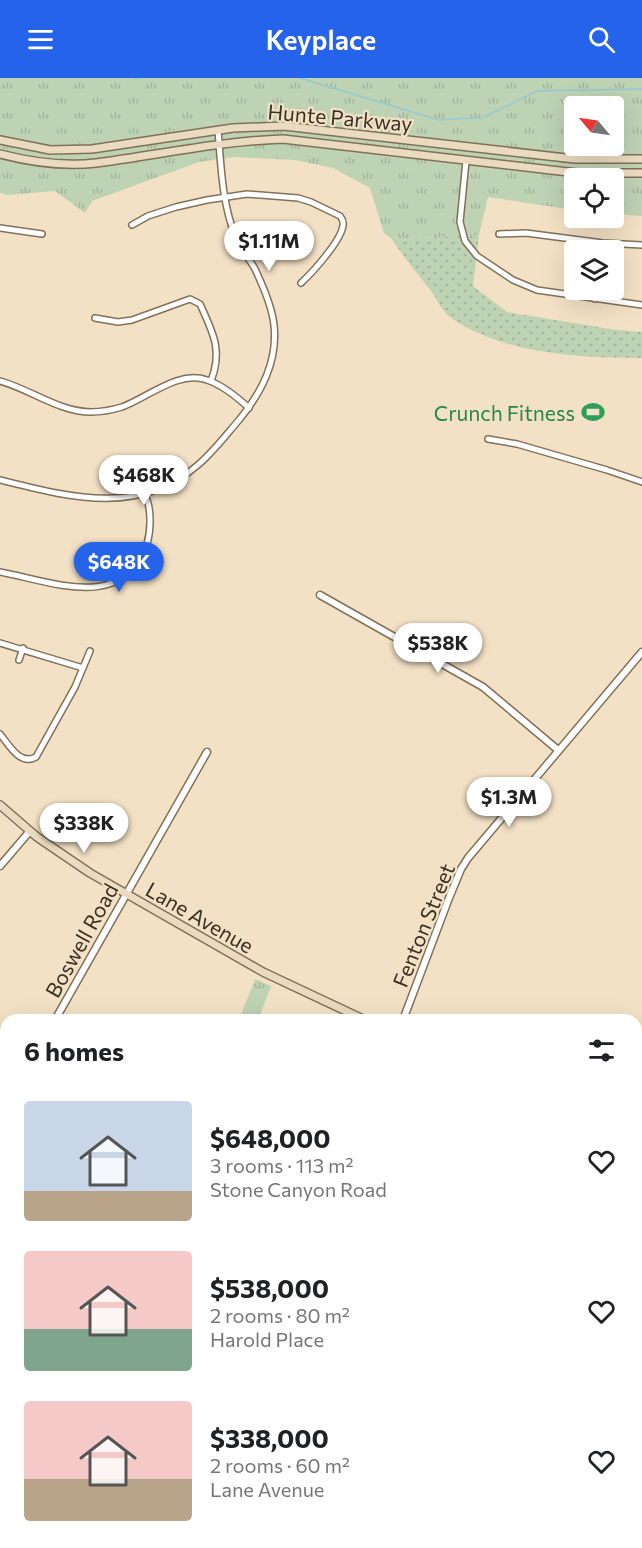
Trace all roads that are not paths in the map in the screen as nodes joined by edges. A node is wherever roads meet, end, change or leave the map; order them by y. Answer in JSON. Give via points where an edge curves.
{"nodes":[{"id":1,"x":218,"y":130,"type":"junction"},
{"id":2,"x":0,"y":140,"type":"edge"},
{"id":3,"x":219,"y":144,"type":"junction"},
{"id":4,"x":0,"y":154,"type":"edge"},
{"id":5,"x":642,"y":159,"type":"edge"},
{"id":6,"x":466,"y":161,"type":"junction"},
{"id":7,"x":642,"y":173,"type":"edge"},
{"id":8,"x":225,"y":197,"type":"junction"},
{"id":9,"x":132,"y":225,"type":"dead end"},
{"id":10,"x":0,"y":228,"type":"edge"},
{"id":11,"x":42,"y":234,"type":"dead end"},
{"id":12,"x":499,"y":234,"type":"dead end"},
{"id":13,"x":582,"y":240,"type":"edge"},
{"id":14,"x":624,"y":244,"type":"edge"},
{"id":15,"x":642,"y":245,"type":"edge"},
{"id":16,"x":301,"y":283,"type":"dead end"},
{"id":17,"x":564,"y":294,"type":"edge"},
{"id":18,"x":603,"y":300,"type":"edge"},
{"id":19,"x":642,"y":305,"type":"edge"},
{"id":20,"x":95,"y":318,"type":"dead end"},
{"id":21,"x":0,"y":381,"type":"edge"},
{"id":22,"x":211,"y":381,"type":"junction"},
{"id":23,"x":249,"y":408,"type":"junction"},
{"id":24,"x":488,"y":439,"type":"dead end"},
{"id":25,"x":0,"y":480,"type":"edge"},
{"id":26,"x":642,"y":482,"type":"edge"},
{"id":27,"x":144,"y":494,"type":"junction"},
{"id":28,"x":0,"y":572,"type":"edge"},
{"id":29,"x":320,"y":595,"type":"dead end"},
{"id":30,"x":0,"y":643,"type":"edge"},
{"id":31,"x":23,"y":648,"type":"junction"},
{"id":32,"x":90,"y":651,"type":"dead end"},
{"id":33,"x":642,"y":652,"type":"edge"},
{"id":34,"x":19,"y":660,"type":"dead end"},
{"id":35,"x":83,"y":668,"type":"junction"},
{"id":36,"x":0,"y":734,"type":"edge"},
{"id":37,"x":558,"y":750,"type":"junction"},
{"id":38,"x":207,"y":752,"type":"dead end"},
{"id":39,"x":0,"y":805,"type":"edge"},
{"id":40,"x":30,"y":831,"type":"junction"},
{"id":41,"x":0,"y":866,"type":"edge"},
{"id":42,"x":126,"y":894,"type":"junction"},
{"id":43,"x":58,"y":1014,"type":"edge"},
{"id":44,"x":352,"y":1014,"type":"edge"},
{"id":45,"x":404,"y":1014,"type":"edge"}],
"edges":[{"from":1,"to":2,"type":"main road","name":"Hunte Parkway","via":[[92,149],[50,150]]},
{"from":1,"to":3,"type":"street"},
{"from":1,"to":5,"type":"main road","name":"Hunte Parkway","via":[[284,126],[575,159]]},
{"from":3,"to":4,"type":"main road","name":"Hunte Parkway","via":[[95,163],[49,163]]},
{"from":3,"to":6,"type":"main road","name":"Hunte Parkway","via":[[292,140]]},
{"from":3,"to":8,"type":"street"},
{"from":6,"to":7,"type":"main road","name":"Hunte Parkway","via":[[577,173]]},
{"from":6,"to":17,"type":"street","via":[[460,222],[472,252],[522,285]]},
{"from":8,"to":9,"type":"street","via":[[161,212]]},
{"from":8,"to":16,"type":"street","via":[[298,198],[340,216],[344,224],[341,231],[319,266]]},
{"from":8,"to":23,"type":"street","via":[[236,239],[263,289],[274,325],[270,366]]},
{"from":10,"to":11,"type":"street"},
{"from":12,"to":13,"type":"street","via":[[526,232]]},
{"from":14,"to":15,"type":"street"},
{"from":18,"to":19,"type":"street"},
{"from":20,"to":22,"type":"street","via":[[132,320],[195,300],[217,346]]},
{"from":21,"to":22,"type":"street","via":[[87,412],[125,406],[183,379]]},
{"from":22,"to":23,"type":"street"},
{"from":23,"to":27,"type":"street","via":[[195,468]]},
{"from":24,"to":26,"type":"street","via":[[528,447]]},
{"from":25,"to":27,"type":"street","via":[[97,499]]},
{"from":27,"to":28,"type":"street","via":[[148,501],[148,539],[139,561],[122,578],[106,586],[85,589]]},
{"from":29,"to":37,"type":"street","via":[[483,687]]},
{"from":30,"to":31,"type":"street"},
{"from":31,"to":34,"type":"street"},
{"from":31,"to":35,"type":"street"},
{"from":32,"to":35,"type":"street"},
{"from":33,"to":37,"type":"street","name":"Fenton Street"},
{"from":35,"to":36,"type":"street","via":[[32,760],[21,759]]},
{"from":37,"to":45,"type":"street","name":"Fenton Street","via":[[461,869]]},
{"from":38,"to":42,"type":"street","name":"Boswell Road"},
{"from":39,"to":40,"type":"main road","name":"Lane Avenue"},
{"from":40,"to":41,"type":"street"},
{"from":40,"to":42,"type":"main road","name":"Lane Avenue"},
{"from":42,"to":43,"type":"street","name":"Boswell Road"},
{"from":42,"to":44,"type":"main road","name":"Lane Avenue","via":[[263,972]]}]}
